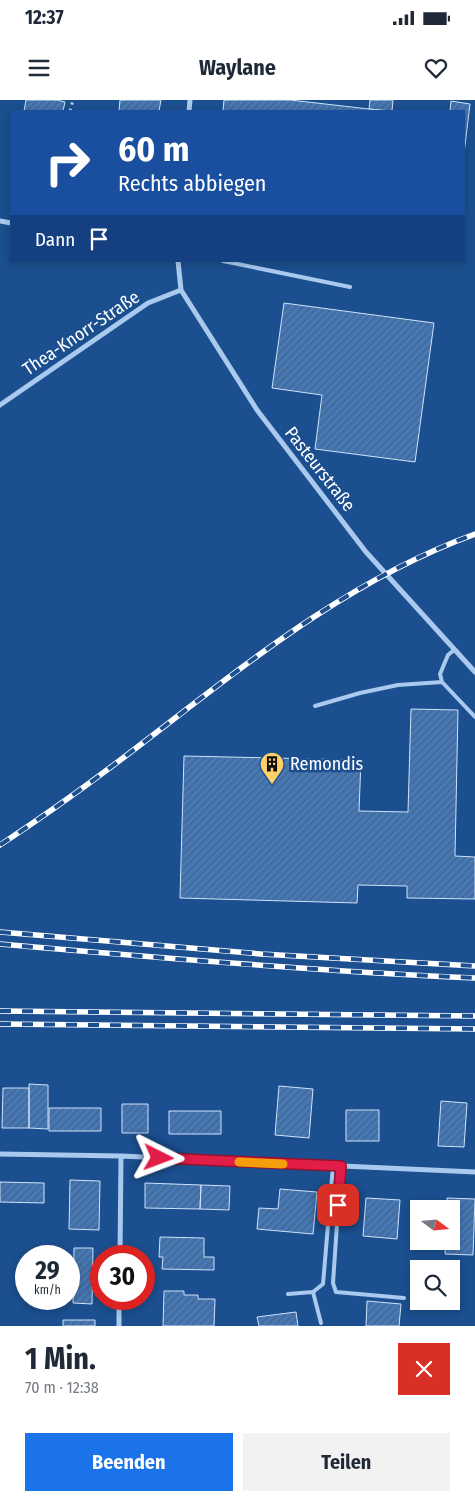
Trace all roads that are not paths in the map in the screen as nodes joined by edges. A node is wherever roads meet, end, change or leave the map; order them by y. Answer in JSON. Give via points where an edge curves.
{"nodes":[{"id":1,"x":178,"y":262,"type":"edge"},
{"id":2,"x":228,"y":262,"type":"edge"},
{"id":3,"x":350,"y":287,"type":"dead end"},
{"id":4,"x":182,"y":290,"type":"junction"},
{"id":5,"x":0,"y":405,"type":"edge"},
{"id":6,"x":454,"y":650,"type":"junction"},
{"id":7,"x":475,"y":672,"type":"edge"},
{"id":8,"x":442,"y":682,"type":"junction"},
{"id":9,"x":315,"y":706,"type":"dead end"},
{"id":10,"x":475,"y":717,"type":"edge"},
{"id":11,"x":0,"y":1154,"type":"edge"},
{"id":12,"x":121,"y":1156,"type":"junction"},
{"id":13,"x":332,"y":1166,"type":"junction"},
{"id":14,"x":341,"y":1166,"type":"junction"},
{"id":15,"x":475,"y":1172,"type":"edge"},
{"id":16,"x":120,"y":1245,"type":"edge"},
{"id":17,"x":313,"y":1292,"type":"junction"},
{"id":18,"x":288,"y":1294,"type":"dead end"},
{"id":19,"x":404,"y":1298,"type":"dead end"},
{"id":20,"x":120,"y":1310,"type":"edge"},
{"id":21,"x":321,"y":1324,"type":"dead end"},
{"id":22,"x":119,"y":1326,"type":"edge"}],
"edges":[{"from":1,"to":4,"type":"street","name":"Pasteurstraße"},
{"from":2,"to":3,"type":"lane"},
{"from":4,"to":5,"type":"street","name":"Thea-Knorr-Straße","via":[[148,302]]},
{"from":4,"to":6,"type":"street","name":"Pasteurstraße","via":[[256,410],[366,552]]},
{"from":6,"to":7,"type":"street","name":"Pasteurstraße"},
{"from":6,"to":8,"type":"lane","via":[[448,655],[440,674]]},
{"from":8,"to":9,"type":"lane","via":[[398,685]]},
{"from":8,"to":10,"type":"lane"},
{"from":11,"to":12,"type":"street"},
{"from":12,"to":13,"type":"street"},
{"from":12,"to":16,"type":"street"},
{"from":13,"to":14,"type":"street"},
{"from":13,"to":17,"type":"lane","via":[[323,1284]]},
{"from":14,"to":15,"type":"street"},
{"from":14,"to":19,"type":"lane","via":[[333,1283],[336,1292]]},
{"from":17,"to":18,"type":"lane"},
{"from":17,"to":21,"type":"lane"},
{"from":20,"to":22,"type":"street"}]}
